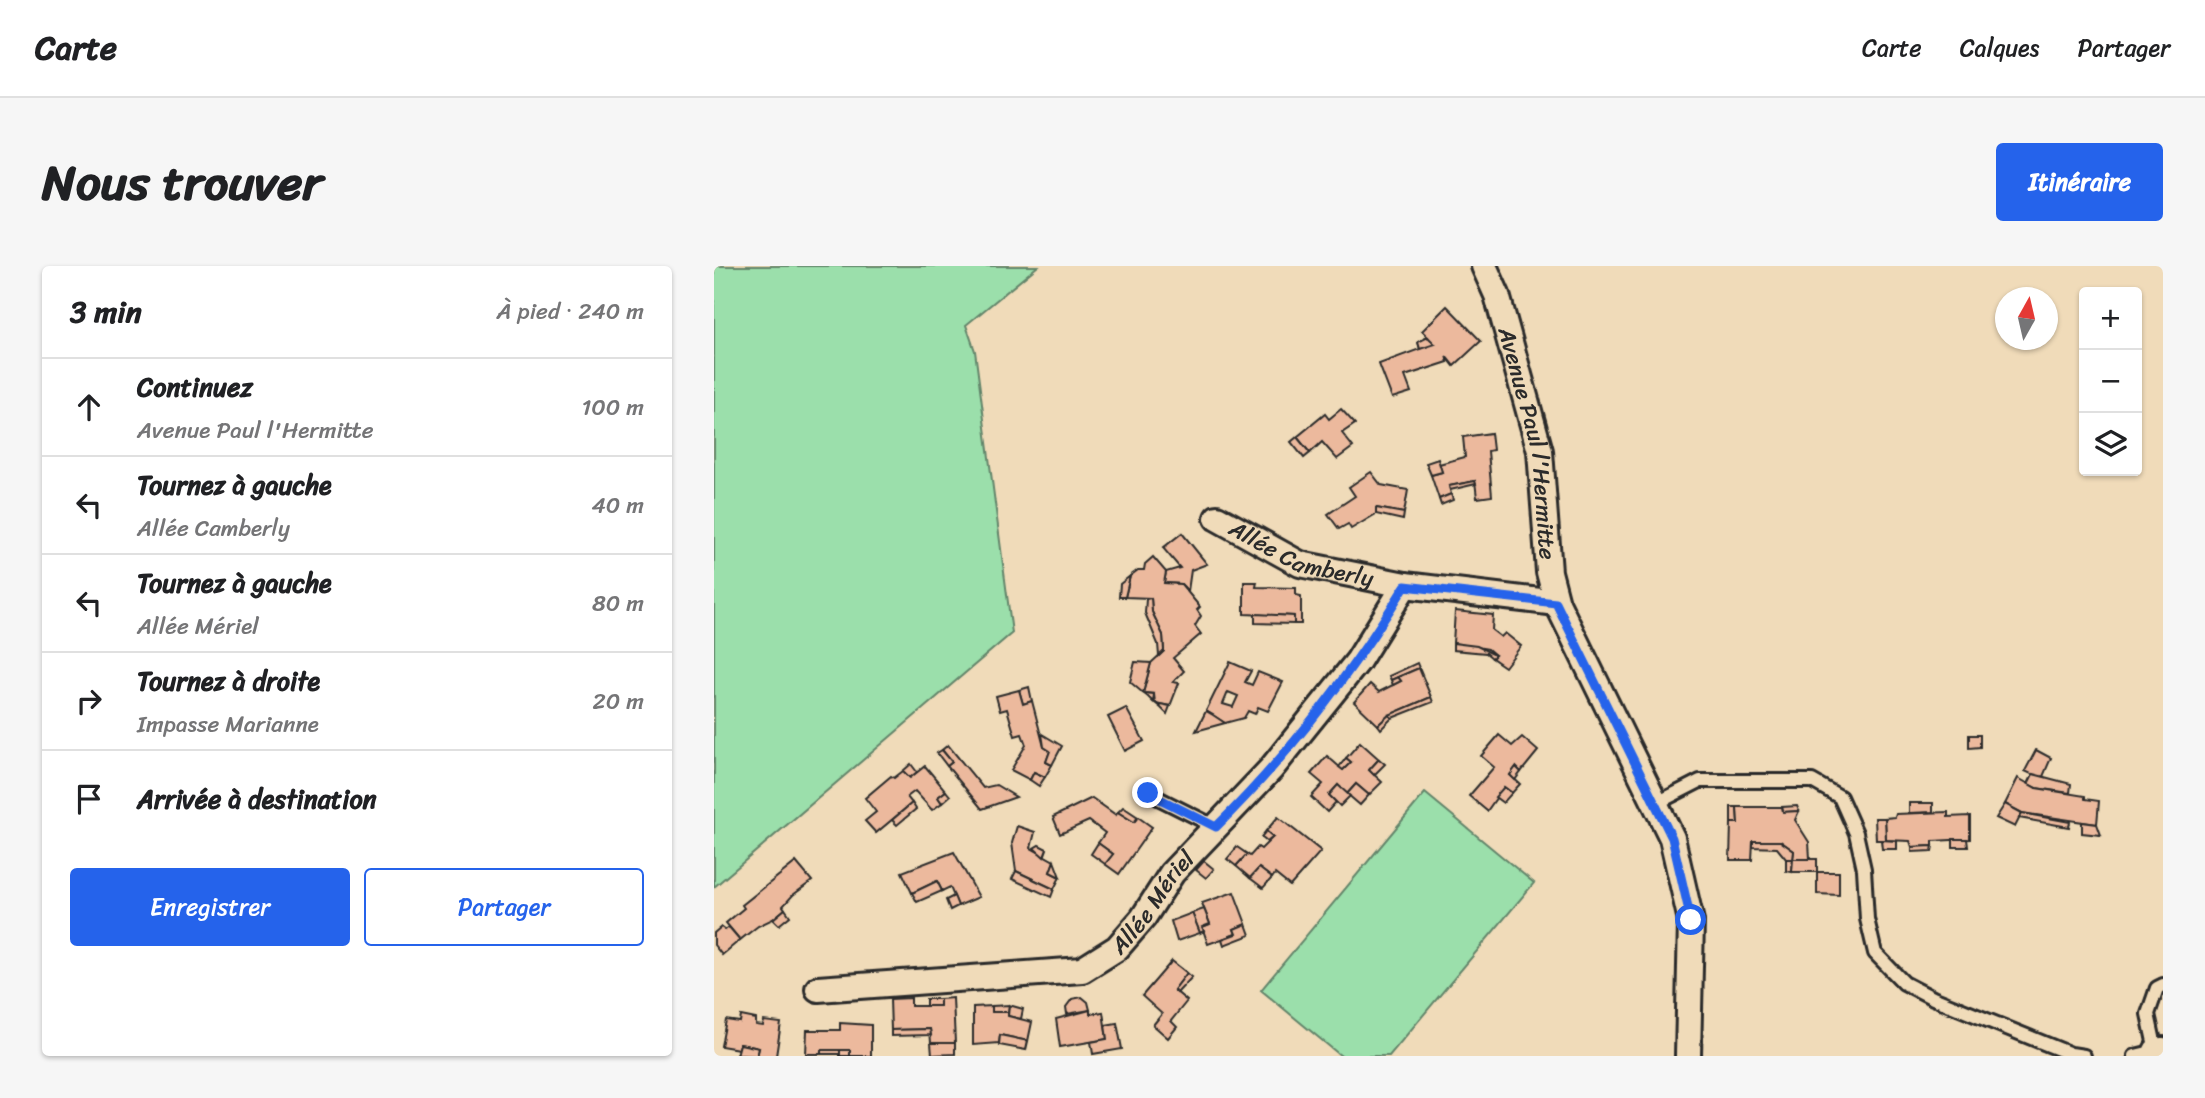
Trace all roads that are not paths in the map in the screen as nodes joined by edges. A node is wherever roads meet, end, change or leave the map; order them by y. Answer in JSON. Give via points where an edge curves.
{"nodes":[{"id":1,"x":1484,"y":266,"type":"edge"},
{"id":2,"x":1217,"y":518,"type":"dead end"},
{"id":3,"x":1405,"y":586,"type":"junction"},
{"id":4,"x":1556,"y":603,"type":"junction"},
{"id":5,"x":1148,"y":793,"type":"dead end"},
{"id":6,"x":1655,"y":804,"type":"junction"},
{"id":7,"x":1216,"y":827,"type":"junction"},
{"id":8,"x":2163,"y":985,"type":"edge"},
{"id":9,"x":818,"y":989,"type":"dead end"},
{"id":10,"x":2151,"y":1052,"type":"edge"},
{"id":11,"x":1688,"y":1056,"type":"edge"},
{"id":12,"x":2084,"y":1056,"type":"edge"}],
"edges":[{"from":1,"to":4,"type":"street","name":"Avenue Paul l'Hermitte","via":[[1497,295],[1540,451],[1549,572]]},
{"from":2,"to":3,"type":"street","name":"Allée Camberly","via":[[1300,564]]},
{"from":3,"to":4,"type":"street","name":"Allée Camberly"},
{"from":3,"to":7,"type":"street","name":"Allée Mériel","via":[[1359,661],[1271,769]]},
{"from":4,"to":6,"type":"street","name":"Avenue Paul l'Hermitte"},
{"from":5,"to":7,"type":"lane"},
{"from":6,"to":11,"type":"street","name":"Avenue Paul l'Hermitte","via":[[1672,838],[1691,920]]},
{"from":6,"to":12,"type":"lane","via":[[1700,781],[1812,781],[1840,797],[1856,833],[1875,953],[1904,982],[1933,998]]},
{"from":7,"to":9,"type":"street","name":"Allée Mériel","via":[[1172,873],[1117,948],[1082,971]]},
{"from":8,"to":10,"type":"lane","via":[[2157,988],[2148,1014]]}]}
